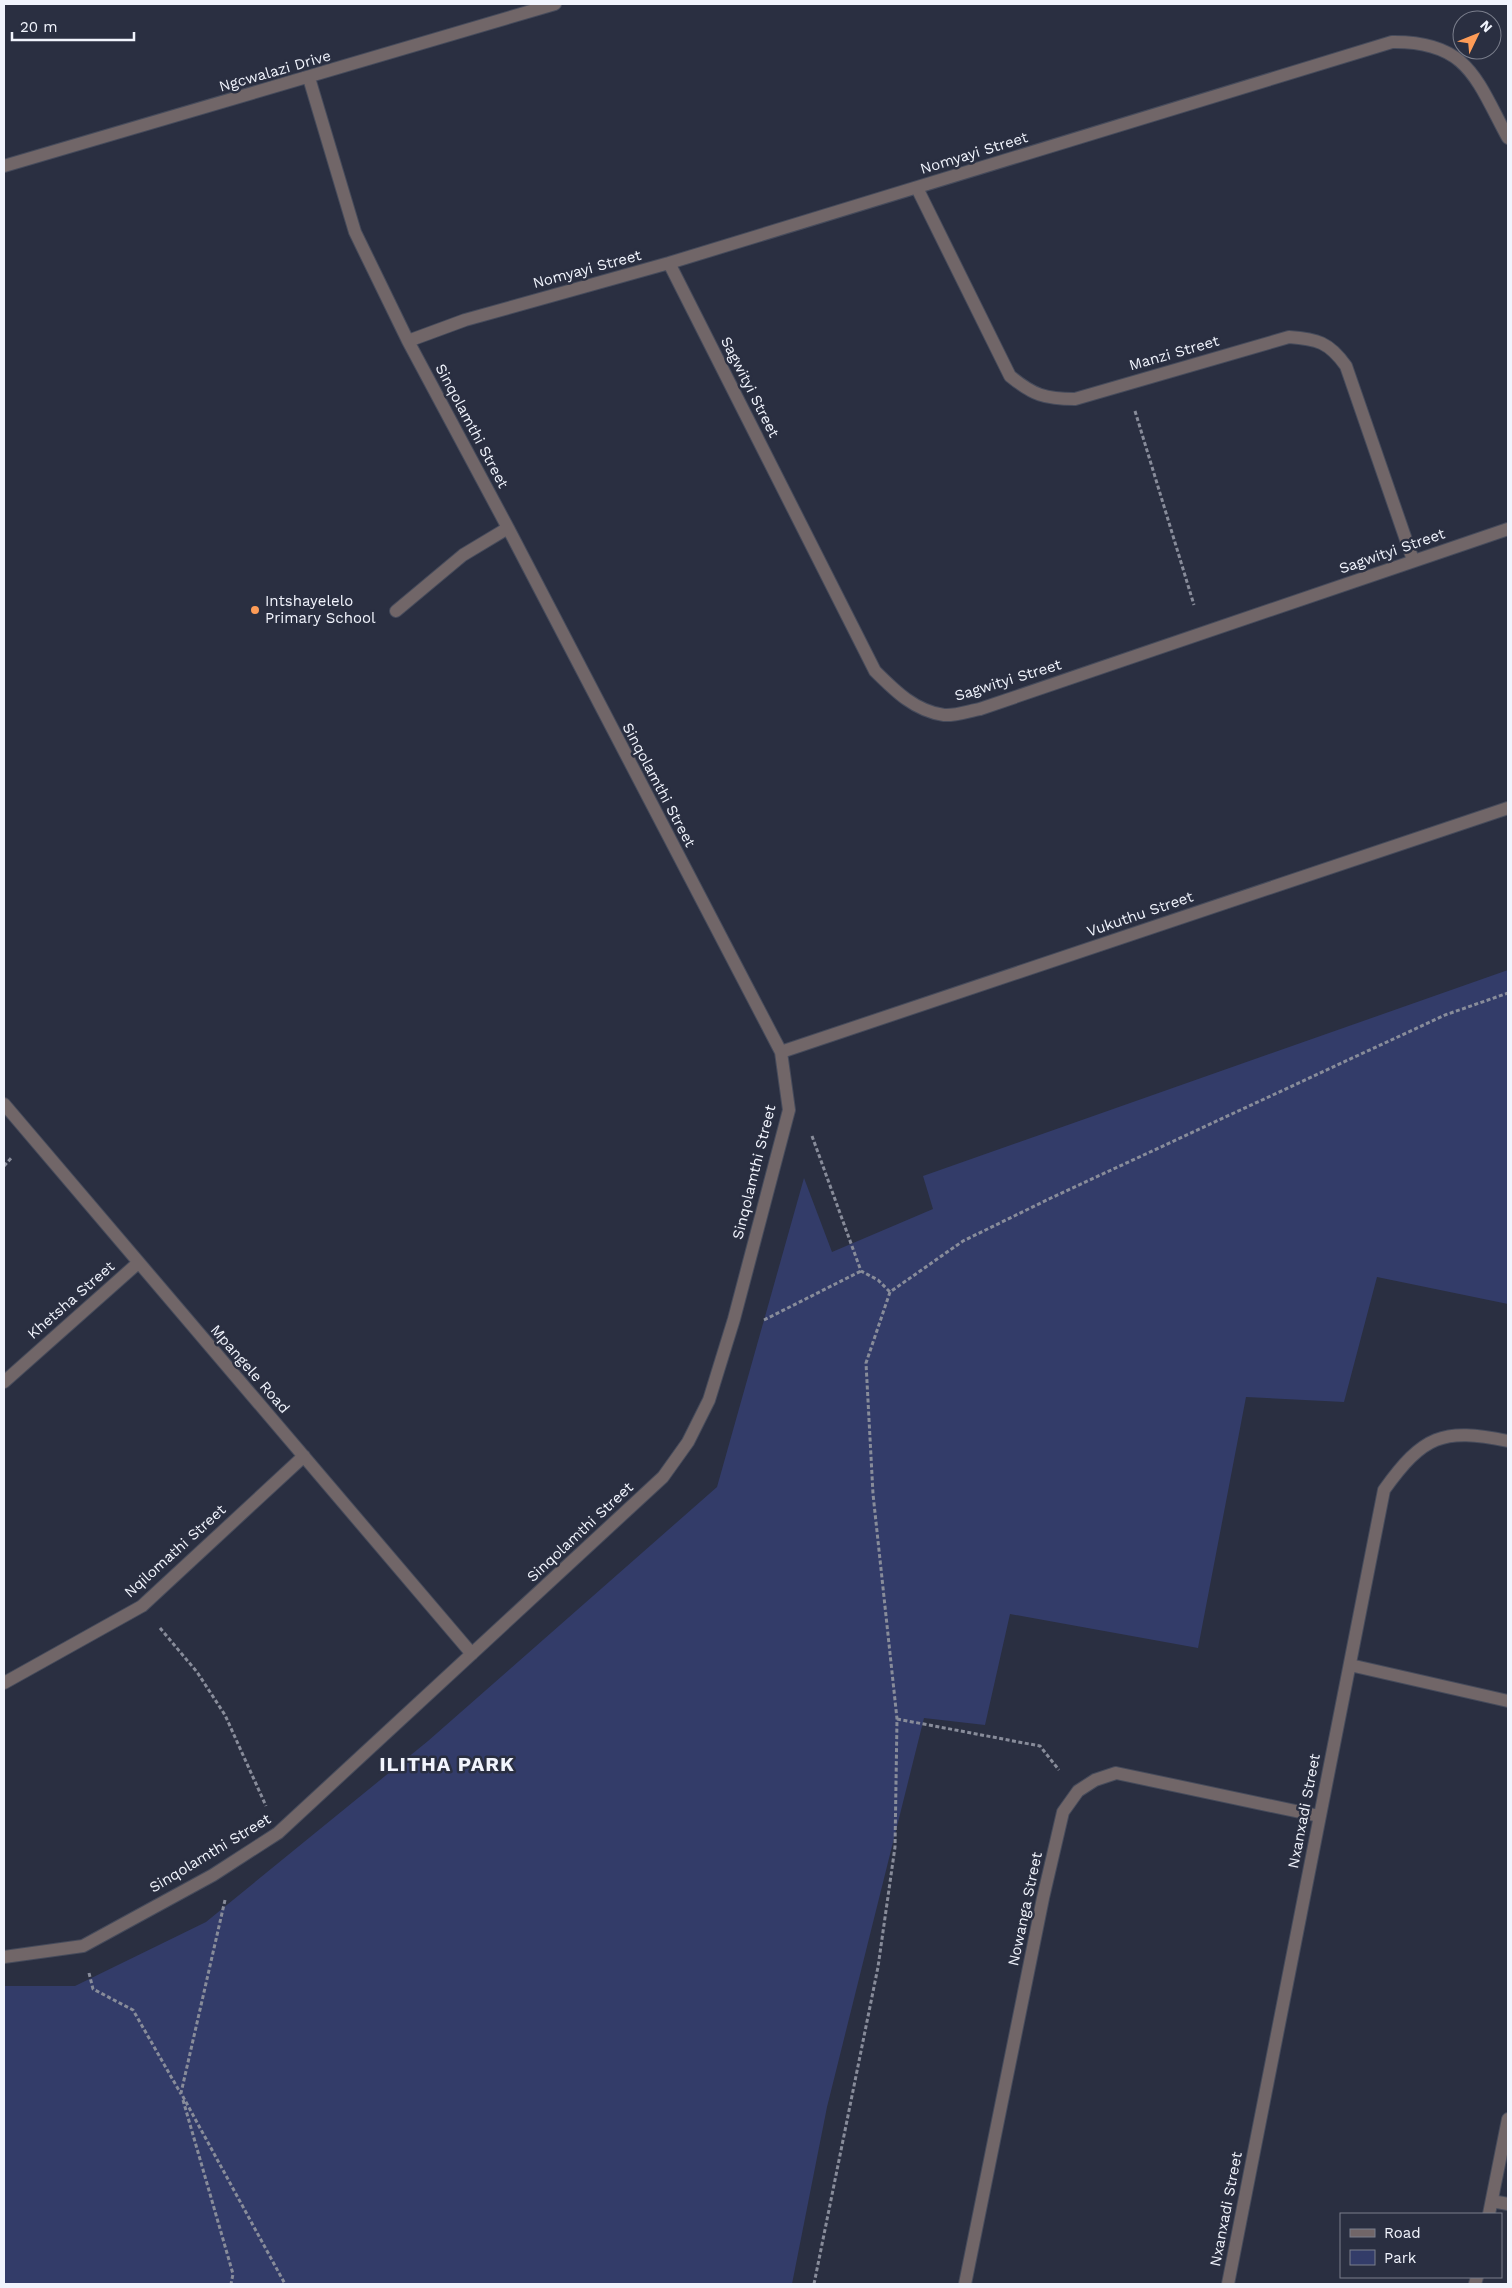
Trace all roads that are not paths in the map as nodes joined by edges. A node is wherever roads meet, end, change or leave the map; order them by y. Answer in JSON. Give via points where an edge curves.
{"nodes":[{"id":1,"x":555,"y":4,"type":"edge"},
{"id":2,"x":309,"y":78,"type":"junction"},
{"id":3,"x":1508,"y":138,"type":"edge"},
{"id":4,"x":4,"y":166,"type":"edge"},
{"id":5,"x":917,"y":188,"type":"junction"},
{"id":6,"x":670,"y":263,"type":"junction"},
{"id":7,"x":408,"y":341,"type":"junction"},
{"id":8,"x":508,"y":528,"type":"junction"},
{"id":9,"x":1508,"y":529,"type":"edge"},
{"id":10,"x":1413,"y":560,"type":"junction"},
{"id":11,"x":396,"y":611,"type":"dead end"},
{"id":12,"x":1508,"y":808,"type":"edge"},
{"id":13,"x":781,"y":1052,"type":"junction"},
{"id":14,"x":4,"y":1104,"type":"edge"},
{"id":15,"x":138,"y":1263,"type":"junction"},
{"id":16,"x":4,"y":1382,"type":"edge"},
{"id":17,"x":1508,"y":1441,"type":"edge"},
{"id":18,"x":304,"y":1456,"type":"junction"},
{"id":19,"x":472,"y":1654,"type":"junction"},
{"id":20,"x":1350,"y":1665,"type":"junction"},
{"id":21,"x":4,"y":1683,"type":"edge"},
{"id":22,"x":1508,"y":1701,"type":"edge"},
{"id":23,"x":1320,"y":1816,"type":"junction"},
{"id":24,"x":4,"y":1957,"type":"edge"},
{"id":25,"x":1508,"y":2119,"type":"edge"},
{"id":26,"x":1492,"y":2201,"type":"junction"},
{"id":27,"x":1508,"y":2204,"type":"edge"},
{"id":28,"x":1489,"y":2213,"type":"edge"},
{"id":29,"x":965,"y":2284,"type":"edge"},
{"id":30,"x":1228,"y":2284,"type":"edge"}],
"edges":[{"from":1,"to":2,"type":"street","name":"Ngcwalazi Drive"},
{"from":2,"to":4,"type":"street","name":"Ngcwalazi Drive"},
{"from":2,"to":7,"type":"street","name":"Sinqolamthi Street","via":[[355,232]]},
{"from":3,"to":5,"type":"street","name":"Nomyayi Street","via":[[1477,80],[1452,54],[1418,41],[1392,42]]},
{"from":5,"to":6,"type":"street","name":"Nomyayi Street"},
{"from":5,"to":10,"type":"street","name":"Manzi Street","via":[[1010,376],[1029,391],[1051,399],[1074,399],[1289,336],[1323,342],[1346,366]]},
{"from":6,"to":7,"type":"street","name":"Nomyayi Street","via":[[465,320]]},
{"from":6,"to":10,"type":"street","name":"Sagwityi Street","via":[[876,671],[895,692],[918,707],[945,715],[980,709]]},
{"from":7,"to":8,"type":"street","name":"Sinqolamthi Street"},
{"from":8,"to":11,"type":"street","via":[[463,554]]},
{"from":8,"to":13,"type":"street","name":"Sinqolamthi Street"},
{"from":9,"to":10,"type":"street","name":"Sagwityi Street"},
{"from":12,"to":13,"type":"street","name":"Vukuthu Street"},
{"from":13,"to":19,"type":"street","name":"Sinqolamthi Street","via":[[789,1110],[734,1319],[709,1400],[688,1442],[663,1477]]},
{"from":14,"to":15,"type":"street","name":"Mpangele Road"},
{"from":15,"to":16,"type":"street","name":"Khetsha Street"},
{"from":15,"to":18,"type":"street","name":"Mpangele Road"},
{"from":17,"to":20,"type":"street","name":"Nxanxadi Street","via":[[1477,1434],[1449,1435],[1422,1446],[1384,1490]]},
{"from":18,"to":19,"type":"street","name":"Mpangele Road"},
{"from":18,"to":21,"type":"street","name":"Nqilomathi Street","via":[[142,1606]]},
{"from":19,"to":24,"type":"street","name":"Sinqolamthi Street","via":[[278,1833],[213,1875],[82,1946]]},
{"from":20,"to":22,"type":"street"},
{"from":20,"to":23,"type":"street","name":"Nxanxadi Street"},
{"from":23,"to":29,"type":"street","name":"Nowanga Street","via":[[1116,1773],[1095,1780],[1078,1791],[1063,1812],[1043,1898]]},
{"from":23,"to":30,"type":"street","name":"Nxanxadi Street"},
{"from":25,"to":26,"type":"street"},
{"from":26,"to":27,"type":"street"},
{"from":26,"to":28,"type":"street"}]}
